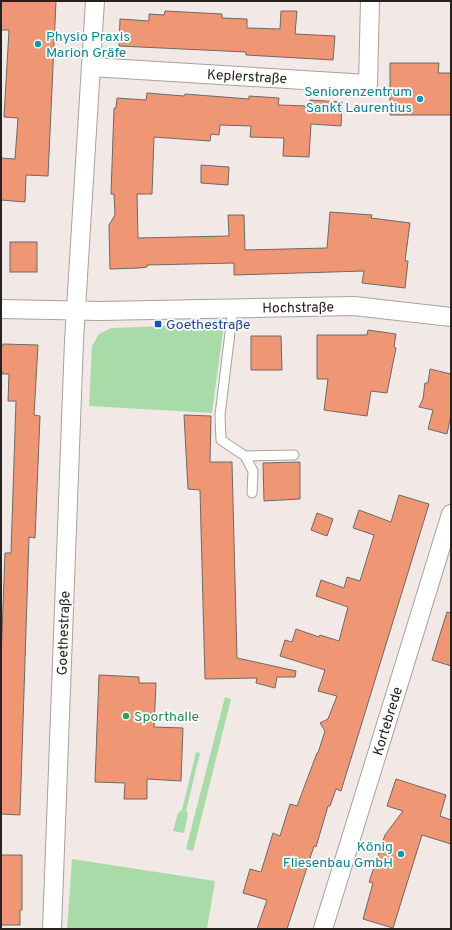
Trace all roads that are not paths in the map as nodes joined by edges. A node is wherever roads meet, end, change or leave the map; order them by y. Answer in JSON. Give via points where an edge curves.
{"nodes":[{"id":1,"x":94,"y":1,"type":"edge"},
{"id":2,"x":370,"y":1,"type":"edge"},
{"id":3,"x":91,"y":67,"type":"junction"},
{"id":4,"x":234,"y":308,"type":"junction"},
{"id":5,"x":1,"y":309,"type":"edge"},
{"id":6,"x":76,"y":311,"type":"junction"},
{"id":7,"x":451,"y":317,"type":"edge"},
{"id":8,"x":294,"y":455,"type":"dead end"},
{"id":9,"x":245,"y":456,"type":"junction"},
{"id":10,"x":252,"y":493,"type":"dead end"},
{"id":11,"x":451,"y":514,"type":"edge"},
{"id":12,"x":52,"y":929,"type":"edge"},
{"id":13,"x":323,"y":929,"type":"edge"}],
"edges":[{"from":1,"to":3,"type":"street","name":"Goethestraße"},
{"from":2,"to":3,"type":"street","name":"Keplerstraße","via":[[368,84]]},
{"from":3,"to":6,"type":"street","name":"Goethestraße"},
{"from":4,"to":6,"type":"street","name":"Hochstraße"},
{"from":4,"to":7,"type":"street","name":"Hochstraße","via":[[354,306]]},
{"from":4,"to":9,"type":"lane","via":[[220,415],[221,440]]},
{"from":5,"to":6,"type":"street","name":"Hochstraße"},
{"from":6,"to":12,"type":"street","name":"Goethestraße"},
{"from":8,"to":9,"type":"lane"},
{"from":9,"to":10,"type":"lane","via":[[253,471]]},
{"from":11,"to":13,"type":"street","name":"Kortebrede"}]}
